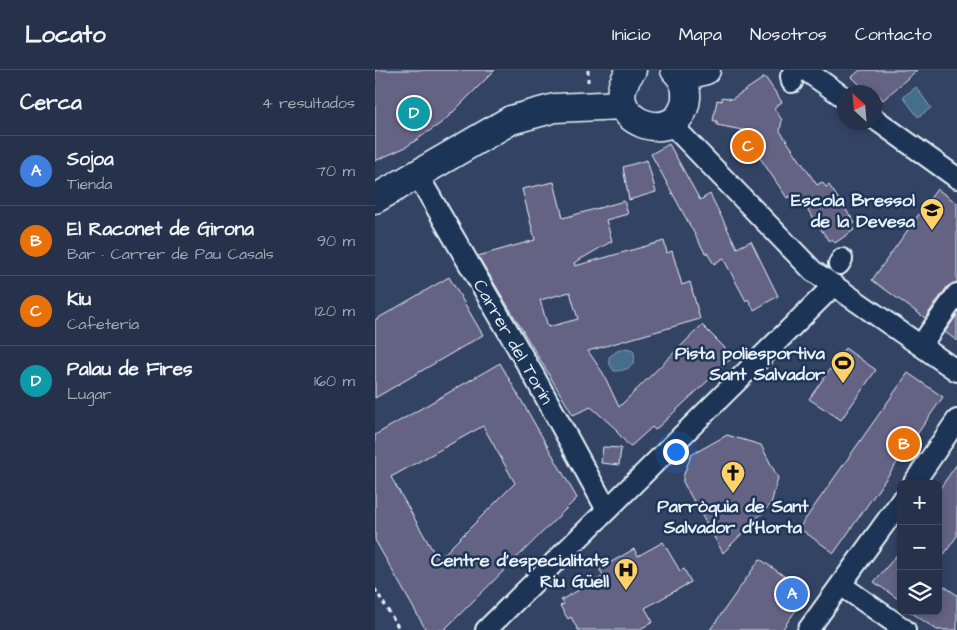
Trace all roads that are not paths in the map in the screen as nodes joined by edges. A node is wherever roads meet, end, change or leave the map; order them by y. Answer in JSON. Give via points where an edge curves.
{"nodes":[{"id":1,"x":632,"y":70,"type":"edge"},
{"id":2,"x":688,"y":72,"type":"edge"},
{"id":3,"x":796,"y":76,"type":"edge"},
{"id":4,"x":837,"y":94,"type":"edge"},
{"id":5,"x":623,"y":105,"type":"junction"},
{"id":6,"x":670,"y":123,"type":"junction"},
{"id":7,"x":882,"y":125,"type":"edge"},
{"id":8,"x":417,"y":174,"type":"junction"},
{"id":9,"x":957,"y":178,"type":"edge"},
{"id":10,"x":375,"y":199,"type":"edge"},
{"id":11,"x":834,"y":285,"type":"junction"},
{"id":12,"x":957,"y":294,"type":"edge"},
{"id":13,"x":921,"y":345,"type":"junction"},
{"id":14,"x":957,"y":372,"type":"edge"},
{"id":15,"x":957,"y":420,"type":"edge"},
{"id":16,"x":916,"y":480,"type":"edge"},
{"id":17,"x":897,"y":506,"type":"edge"},
{"id":18,"x":607,"y":510,"type":"junction"},
{"id":19,"x":841,"y":585,"type":"junction"},
{"id":20,"x":486,"y":630,"type":"edge"},
{"id":21,"x":808,"y":630,"type":"edge"},
{"id":22,"x":905,"y":630,"type":"edge"}],
"edges":[{"from":1,"to":5,"type":"street","via":[[623,86]]},
{"from":2,"to":6,"type":"street","via":[[685,102],[680,114]]},
{"from":3,"to":4,"type":"street"},
{"from":5,"to":6,"type":"street","via":[[634,120],[646,126]]},
{"from":5,"to":8,"type":"street","via":[[555,108],[511,120]]},
{"from":6,"to":11,"type":"street","via":[[813,271]]},
{"from":7,"to":9,"type":"street"},
{"from":8,"to":10,"type":"street"},
{"from":8,"to":18,"type":"street","name":"Carrer del Torín"},
{"from":11,"to":13,"type":"street"},
{"from":11,"to":18,"type":"street"},
{"from":12,"to":13,"type":"street"},
{"from":13,"to":14,"type":"street"},
{"from":15,"to":16,"type":"street"},
{"from":17,"to":19,"type":"street"},
{"from":18,"to":20,"type":"street"},
{"from":19,"to":21,"type":"street"},
{"from":19,"to":22,"type":"street"}]}
